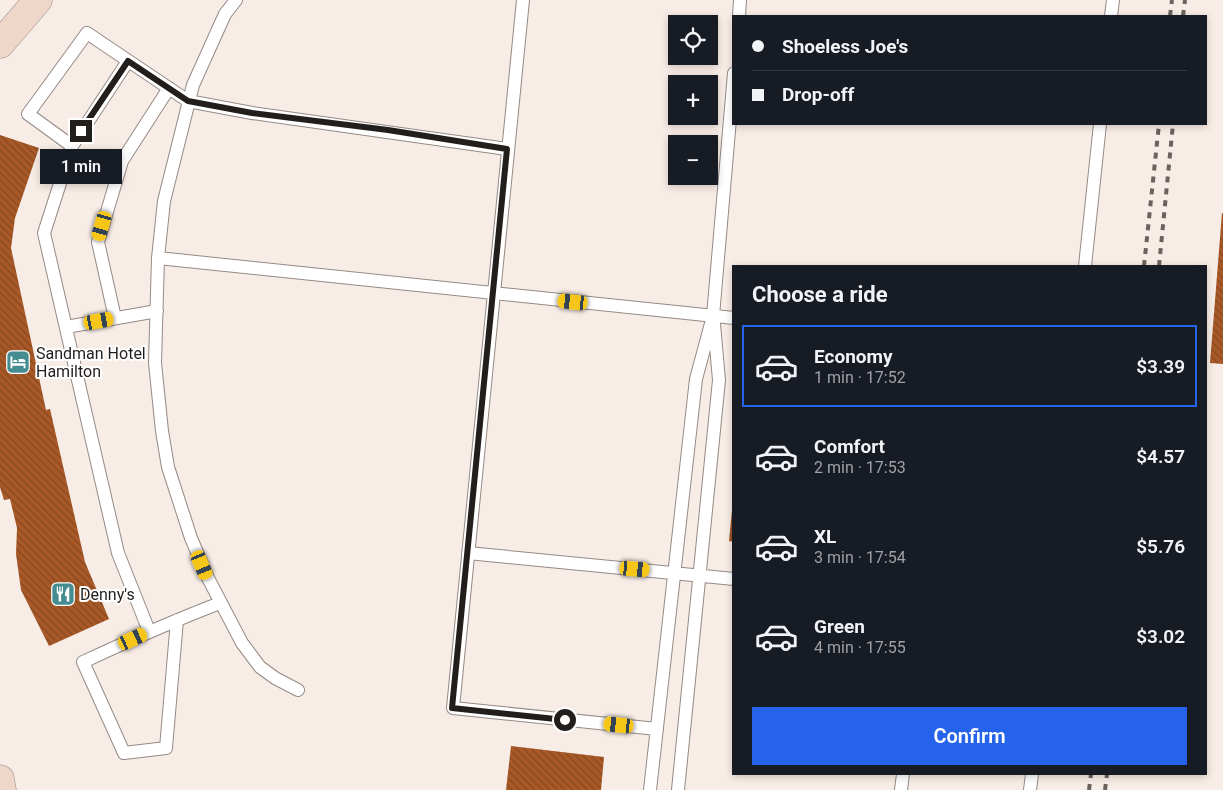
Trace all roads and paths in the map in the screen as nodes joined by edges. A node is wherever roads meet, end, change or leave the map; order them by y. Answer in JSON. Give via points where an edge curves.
{"nodes":[{"id":1,"x":38,"y":0,"type":"edge"},
{"id":2,"x":236,"y":0,"type":"edge"},
{"id":3,"x":523,"y":0,"type":"edge"},
{"id":4,"x":740,"y":0,"type":"edge"},
{"id":5,"x":1113,"y":0,"type":"edge"},
{"id":6,"x":739,"y":15,"type":"edge"},
{"id":7,"x":1111,"y":15,"type":"edge"},
{"id":8,"x":2,"y":40,"type":"edge"},
{"id":9,"x":128,"y":61,"type":"junction"},
{"id":10,"x":169,"y":88,"type":"junction"},
{"id":11,"x":732,"y":96,"type":"edge"},
{"id":12,"x":188,"y":101,"type":"junction"},
{"id":13,"x":1100,"y":125,"type":"edge"},
{"id":14,"x":72,"y":146,"type":"junction"},
{"id":15,"x":507,"y":149,"type":"junction"},
{"id":16,"x":158,"y":258,"type":"junction"},
{"id":17,"x":1085,"y":265,"type":"edge"},
{"id":18,"x":494,"y":294,"type":"junction"},
{"id":19,"x":156,"y":311,"type":"junction"},
{"id":20,"x":713,"y":316,"type":"junction"},
{"id":21,"x":115,"y":318,"type":"junction"},
{"id":22,"x":732,"y":318,"type":"edge"},
{"id":23,"x":66,"y":327,"type":"junction"},
{"id":24,"x":468,"y":554,"type":"junction"},
{"id":25,"x":674,"y":572,"type":"junction"},
{"id":26,"x":700,"y":575,"type":"junction"},
{"id":27,"x":732,"y":579,"type":"edge"},
{"id":28,"x":220,"y":603,"type":"junction"},
{"id":29,"x":176,"y":620,"type":"junction"},
{"id":30,"x":149,"y":631,"type":"junction"},
{"id":31,"x":298,"y":690,"type":"dead end"},
{"id":32,"x":657,"y":729,"type":"junction"},
{"id":33,"x":903,"y":775,"type":"edge"},
{"id":34,"x":1032,"y":775,"type":"edge"},
{"id":35,"x":0,"y":779,"type":"edge"},
{"id":36,"x":2,"y":790,"type":"edge"},
{"id":37,"x":650,"y":790,"type":"edge"},
{"id":38,"x":678,"y":790,"type":"edge"},
{"id":39,"x":901,"y":790,"type":"edge"},
{"id":40,"x":1030,"y":790,"type":"edge"}],
"edges":[{"from":1,"to":8,"type":"street"},
{"from":2,"to":12,"type":"lane","via":[[225,14]]},
{"from":3,"to":15,"type":"lane"},
{"from":4,"to":6,"type":"lane"},
{"from":5,"to":7,"type":"lane"},
{"from":9,"to":10,"type":"lane"},
{"from":9,"to":14,"type":"lane"},
{"from":9,"to":14,"type":"lane","via":[[87,33],[28,114]]},
{"from":10,"to":12,"type":"lane"},
{"from":10,"to":21,"type":"lane","via":[[122,161],[98,242]]},
{"from":11,"to":20,"type":"lane"},
{"from":12,"to":15,"type":"lane"},
{"from":12,"to":16,"type":"lane","via":[[164,201]]},
{"from":13,"to":17,"type":"lane"},
{"from":14,"to":23,"type":"lane","via":[[44,233]]},
{"from":15,"to":18,"type":"lane"},
{"from":16,"to":18,"type":"lane"},
{"from":16,"to":19,"type":"lane"},
{"from":18,"to":20,"type":"lane"},
{"from":18,"to":24,"type":"lane"},
{"from":19,"to":21,"type":"lane"},
{"from":19,"to":28,"type":"lane","via":[[155,363],[168,467],[191,538]]},
{"from":20,"to":22,"type":"lane"},
{"from":20,"to":25,"type":"lane","via":[[696,379]]},
{"from":20,"to":26,"type":"lane","via":[[719,380]]},
{"from":21,"to":23,"type":"lane"},
{"from":23,"to":30,"type":"lane","via":[[118,553]]},
{"from":24,"to":25,"type":"lane"},
{"from":24,"to":32,"type":"lane","via":[[452,708]]},
{"from":25,"to":26,"type":"lane"},
{"from":25,"to":32,"type":"lane"},
{"from":26,"to":27,"type":"lane"},
{"from":26,"to":38,"type":"lane"},
{"from":28,"to":29,"type":"lane"},
{"from":28,"to":31,"type":"lane","via":[[242,643],[260,667]]},
{"from":29,"to":30,"type":"lane"},
{"from":29,"to":30,"type":"lane","via":[[166,748],[124,753],[83,662]]},
{"from":32,"to":37,"type":"lane"},
{"from":33,"to":39,"type":"lane"},
{"from":34,"to":40,"type":"lane"},
{"from":35,"to":36,"type":"street"}]}
